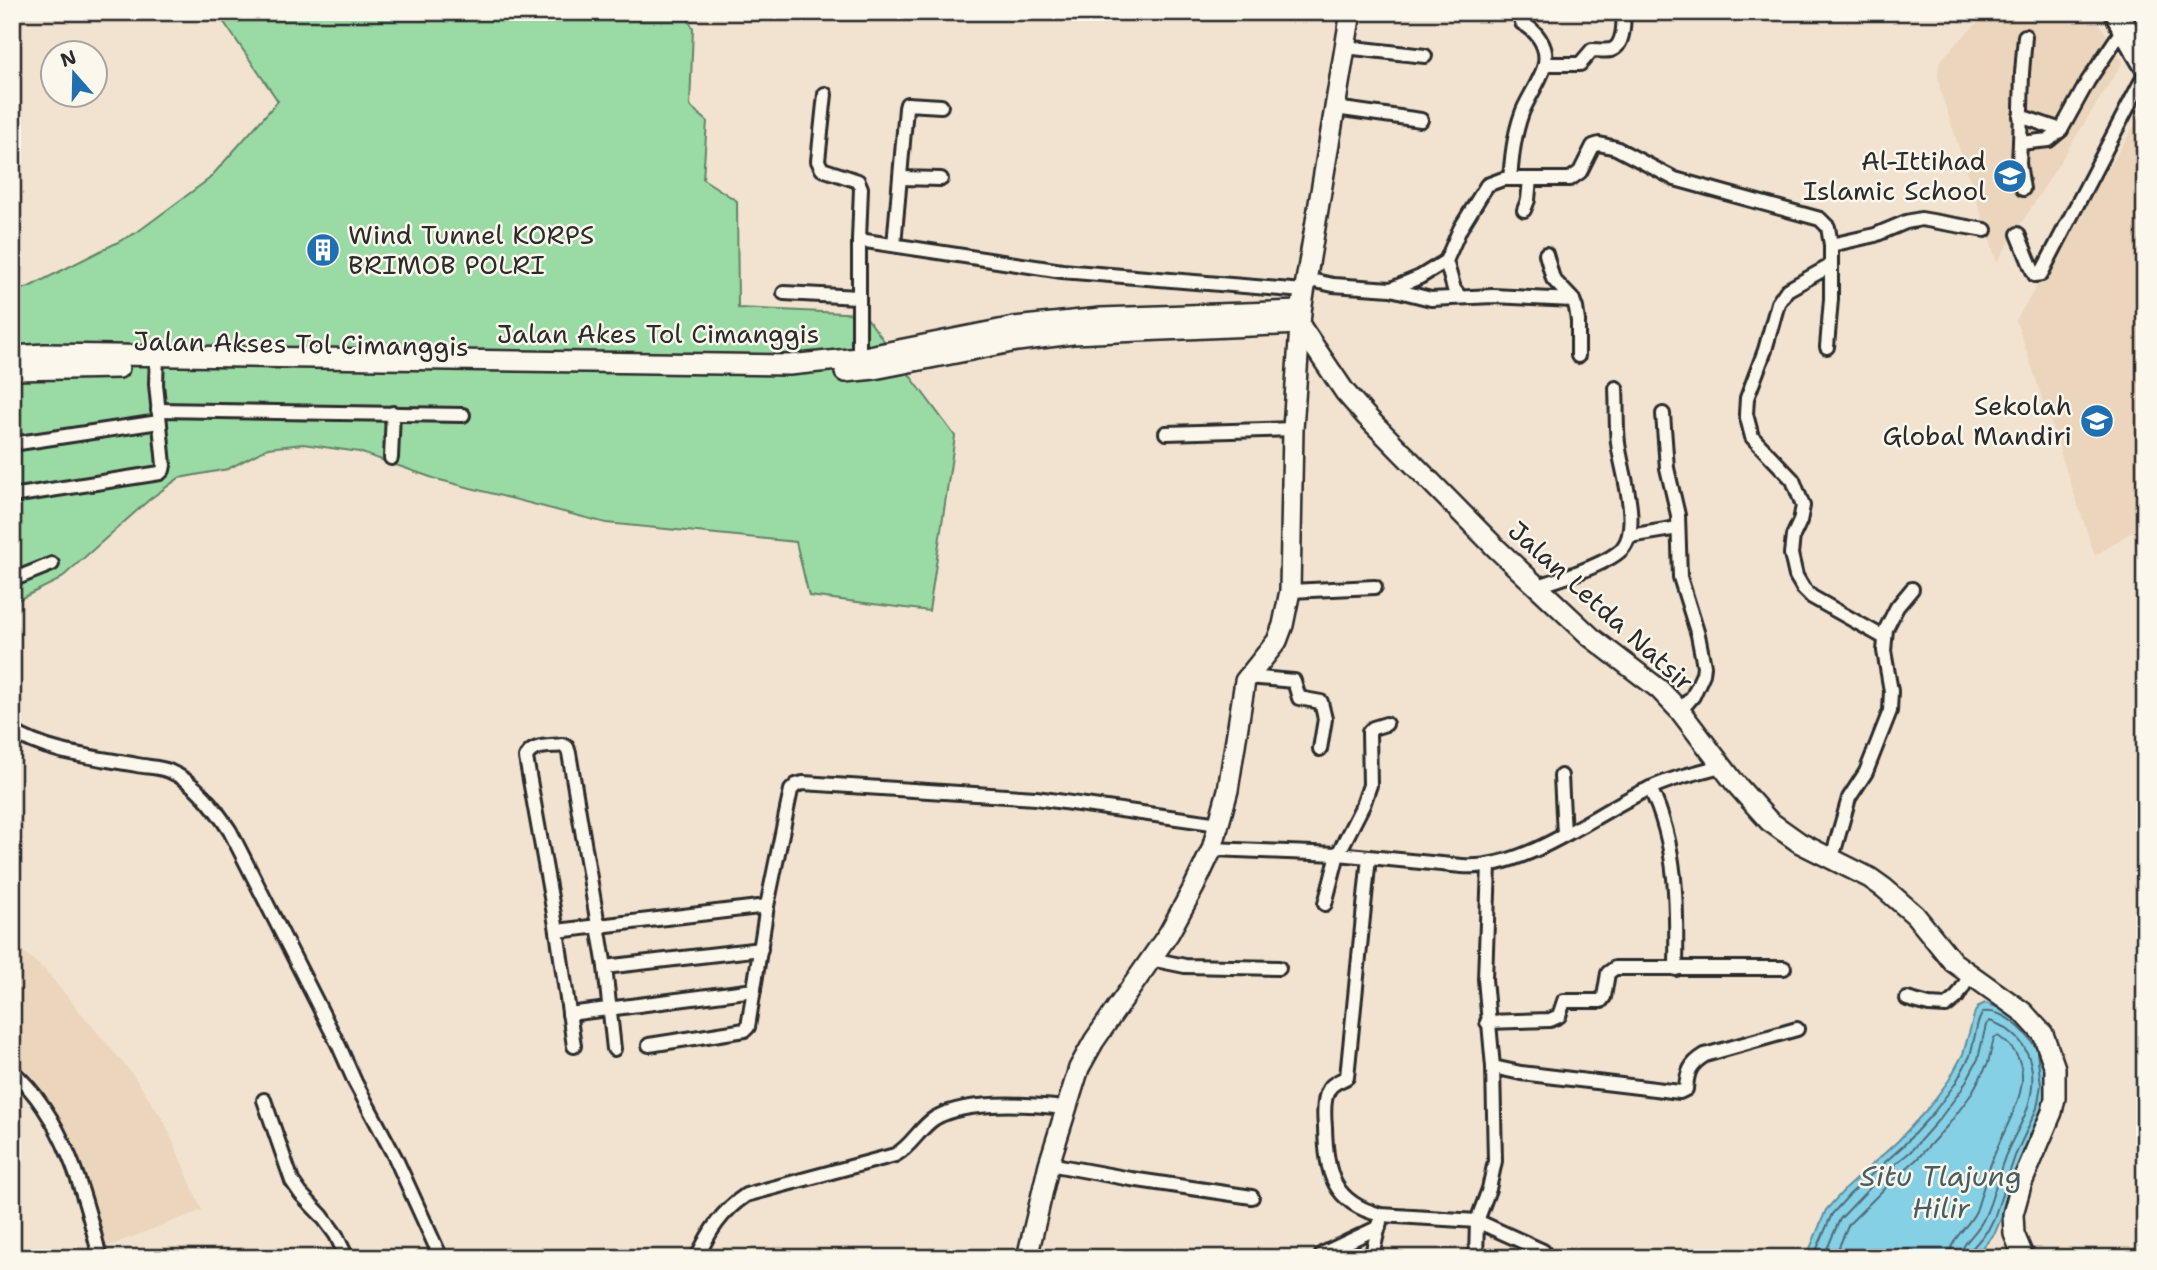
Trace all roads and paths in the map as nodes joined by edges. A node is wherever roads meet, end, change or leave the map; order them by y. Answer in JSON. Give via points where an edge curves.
{"nodes":[{"id":1,"x":1351,"y":12,"type":"edge"},
{"id":2,"x":1521,"y":12,"type":"edge"},
{"id":3,"x":1623,"y":12,"type":"edge"},
{"id":4,"x":2111,"y":12,"type":"edge"},
{"id":5,"x":2123,"y":22,"type":"edge"},
{"id":6,"x":2025,"y":36,"type":"dead end"},
{"id":7,"x":1345,"y":47,"type":"junction"},
{"id":8,"x":2145,"y":53,"type":"edge"},
{"id":9,"x":1425,"y":56,"type":"dead end"},
{"id":10,"x":1546,"y":64,"type":"junction"},
{"id":11,"x":2145,"y":74,"type":"edge"},
{"id":12,"x":825,"y":94,"type":"dead end"},
{"id":13,"x":941,"y":106,"type":"dead end"},
{"id":14,"x":1335,"y":108,"type":"junction"},
{"id":15,"x":2020,"y":116,"type":"junction"},
{"id":16,"x":1421,"y":120,"type":"dead end"},
{"id":17,"x":2061,"y":130,"type":"junction"},
{"id":18,"x":2020,"y":143,"type":"junction"},
{"id":19,"x":900,"y":178,"type":"junction"},
{"id":20,"x":941,"y":179,"type":"dead end"},
{"id":21,"x":1510,"y":179,"type":"junction"},
{"id":22,"x":1530,"y":179,"type":"junction"},
{"id":23,"x":2023,"y":190,"type":"dead end"},
{"id":24,"x":1524,"y":210,"type":"dead end"},
{"id":25,"x":1985,"y":230,"type":"dead end"},
{"id":26,"x":2018,"y":234,"type":"dead end"},
{"id":27,"x":859,"y":240,"type":"junction"},
{"id":28,"x":894,"y":245,"type":"junction"},
{"id":29,"x":1831,"y":245,"type":"junction"},
{"id":30,"x":1546,"y":254,"type":"dead end"},
{"id":31,"x":1446,"y":261,"type":"junction"},
{"id":32,"x":1830,"y":266,"type":"junction"},
{"id":33,"x":1305,"y":285,"type":"junction"},
{"id":34,"x":1391,"y":289,"type":"junction"},
{"id":35,"x":784,"y":293,"type":"dead end"},
{"id":36,"x":858,"y":297,"type":"junction"},
{"id":37,"x":1460,"y":297,"type":"junction"},
{"id":38,"x":1573,"y":300,"type":"junction"},
{"id":39,"x":1300,"y":318,"type":"junction"},
{"id":40,"x":1827,"y":347,"type":"dead end"},
{"id":41,"x":12,"y":356,"type":"edge"},
{"id":42,"x":1578,"y":356,"type":"dead end"},
{"id":43,"x":859,"y":358,"type":"junction"},
{"id":44,"x":157,"y":362,"type":"junction"},
{"id":45,"x":12,"y":370,"type":"edge"},
{"id":46,"x":1616,"y":388,"type":"dead end"},
{"id":47,"x":393,"y":413,"type":"junction"},
{"id":48,"x":1663,"y":414,"type":"dead end"},
{"id":49,"x":463,"y":415,"type":"dead end"},
{"id":50,"x":158,"y":416,"type":"junction"},
{"id":51,"x":1293,"y":429,"type":"junction"},
{"id":52,"x":1166,"y":433,"type":"dead end"},
{"id":53,"x":12,"y":444,"type":"edge"},
{"id":54,"x":391,"y":458,"type":"dead end"},
{"id":55,"x":12,"y":496,"type":"edge"},
{"id":56,"x":1678,"y":528,"type":"junction"},
{"id":57,"x":1629,"y":536,"type":"junction"},
{"id":58,"x":52,"y":564,"type":"dead end"},
{"id":59,"x":12,"y":580,"type":"edge"},
{"id":60,"x":1538,"y":586,"type":"junction"},
{"id":61,"x":1375,"y":587,"type":"dead end"},
{"id":62,"x":1912,"y":589,"type":"dead end"},
{"id":63,"x":1290,"y":591,"type":"junction"},
{"id":64,"x":1885,"y":638,"type":"junction"},
{"id":65,"x":1247,"y":677,"type":"junction"},
{"id":66,"x":1681,"y":711,"type":"junction"},
{"id":67,"x":1386,"y":724,"type":"dead end"},
{"id":68,"x":12,"y":731,"type":"edge"},
{"id":69,"x":1320,"y":749,"type":"dead end"},
{"id":70,"x":1721,"y":766,"type":"junction"},
{"id":71,"x":1561,"y":776,"type":"dead end"},
{"id":72,"x":1650,"y":788,"type":"junction"},
{"id":73,"x":1219,"y":824,"type":"junction"},
{"id":74,"x":1564,"y":834,"type":"junction"},
{"id":75,"x":1212,"y":849,"type":"junction"},
{"id":76,"x":1338,"y":854,"type":"junction"},
{"id":77,"x":1368,"y":857,"type":"junction"},
{"id":78,"x":1832,"y":858,"type":"junction"},
{"id":79,"x":1489,"y":865,"type":"junction"},
{"id":80,"x":1325,"y":904,"type":"dead end"},
{"id":81,"x":767,"y":906,"type":"junction"},
{"id":82,"x":597,"y":925,"type":"junction"},
{"id":83,"x":557,"y":931,"type":"junction"},
{"id":84,"x":761,"y":949,"type":"junction"},
{"id":85,"x":1151,"y":959,"type":"junction"},
{"id":86,"x":605,"y":967,"type":"junction"},
{"id":87,"x":1279,"y":968,"type":"dead end"},
{"id":88,"x":1784,"y":968,"type":"dead end"},
{"id":89,"x":1676,"y":969,"type":"junction"},
{"id":90,"x":1970,"y":975,"type":"junction"},
{"id":91,"x":754,"y":990,"type":"junction"},
{"id":92,"x":1907,"y":999,"type":"dead end"},
{"id":93,"x":610,"y":1009,"type":"junction"},
{"id":94,"x":569,"y":1014,"type":"junction"},
{"id":95,"x":1487,"y":1022,"type":"junction"},
{"id":96,"x":1797,"y":1030,"type":"dead end"},
{"id":97,"x":649,"y":1045,"type":"dead end"},
{"id":98,"x":574,"y":1046,"type":"dead end"},
{"id":99,"x":614,"y":1049,"type":"dead end"},
{"id":100,"x":1493,"y":1068,"type":"junction"},
{"id":101,"x":12,"y":1071,"type":"edge"},
{"id":102,"x":264,"y":1100,"type":"dead end"},
{"id":103,"x":1065,"y":1108,"type":"junction"},
{"id":104,"x":1049,"y":1164,"type":"junction"},
{"id":105,"x":1252,"y":1197,"type":"dead end"},
{"id":106,"x":1380,"y":1221,"type":"junction"},
{"id":107,"x":1477,"y":1221,"type":"junction"},
{"id":108,"x":1543,"y":1251,"type":"dead end"},
{"id":109,"x":1322,"y":1254,"type":"dead end"},
{"id":110,"x":100,"y":1258,"type":"edge"},
{"id":111,"x":347,"y":1258,"type":"edge"},
{"id":112,"x":441,"y":1258,"type":"edge"},
{"id":113,"x":697,"y":1258,"type":"edge"},
{"id":114,"x":1027,"y":1258,"type":"edge"},
{"id":115,"x":1371,"y":1258,"type":"edge"},
{"id":116,"x":1476,"y":1258,"type":"edge"},
{"id":117,"x":2024,"y":1258,"type":"edge"}],
"edges":[{"from":1,"to":7,"type":"main road"},
{"from":2,"to":10,"type":"street","via":[[1522,23],[1533,29],[1544,47]]},
{"from":3,"to":10,"type":"street","via":[[1618,46],[1592,50],[1580,64]]},
{"from":4,"to":5,"type":"street"},
{"from":5,"to":8,"type":"street"},
{"from":5,"to":11,"type":"street"},
{"from":5,"to":17,"type":"street"},
{"from":6,"to":15,"type":"street"},
{"from":7,"to":9,"type":"street"},
{"from":7,"to":14,"type":"main road"},
{"from":10,"to":21,"type":"street","via":[[1522,112]]},
{"from":11,"to":26,"type":"street","via":[[2041,274],[2035,275]]},
{"from":12,"to":27,"type":"street","via":[[818,161],[822,169],[858,181]]},
{"from":13,"to":19,"type":"street","via":[[907,104]]},
{"from":14,"to":16,"type":"street"},
{"from":14,"to":33,"type":"main road"},
{"from":15,"to":17,"type":"street"},
{"from":15,"to":18,"type":"street"},
{"from":17,"to":18,"type":"street","via":[[2049,140]]},
{"from":18,"to":23,"type":"street"},
{"from":19,"to":20,"type":"street"},
{"from":19,"to":28,"type":"street"},
{"from":21,"to":22,"type":"street"},
{"from":21,"to":31,"type":"street","via":[[1487,185]]},
{"from":22,"to":24,"type":"street"},
{"from":22,"to":29,"type":"street","via":[[1570,179],[1580,172],[1593,146],[1607,145],[1675,178],[1820,219],[1828,227]]},
{"from":25,"to":29,"type":"street","via":[[1921,219]]},
{"from":27,"to":28,"type":"street"},
{"from":27,"to":36,"type":"street"},
{"from":28,"to":33,"type":"street","via":[[1062,271]]},
{"from":29,"to":32,"type":"street"},
{"from":30,"to":38,"type":"street","via":[[1553,279]]},
{"from":31,"to":34,"type":"street"},
{"from":31,"to":37,"type":"street"},
{"from":32,"to":40,"type":"street"},
{"from":32,"to":64,"type":"street","via":[[1798,282],[1778,303],[1746,414],[1752,437],[1793,480],[1803,506],[1791,554],[1803,588]]},
{"from":33,"to":34,"type":"street"},
{"from":33,"to":39,"type":"main road"},
{"from":34,"to":37,"type":"street","via":[[1431,299]]},
{"from":35,"to":36,"type":"street"},
{"from":36,"to":43,"type":"street"},
{"from":37,"to":38,"type":"street"},
{"from":38,"to":42,"type":"street"},
{"from":39,"to":43,"type":"main road","name":"Jalan Akes Tol Cimanggis","via":[[1089,319],[1014,327]]},
{"from":39,"to":44,"type":"main road","name":"Jalan Akses Tol Cimanggis","via":[[1072,334],[874,369],[793,378]]},
{"from":39,"to":51,"type":"main road"},
{"from":39,"to":60,"type":"main road","name":"Jalan Letda Natsir","via":[[1345,392],[1366,416]]},
{"from":41,"to":44,"type":"main road","name":"Jalan Akes Tol Cimanggis"},
{"from":43,"to":44,"type":"main road","name":"Jalan Akes Tol Cimanggis","via":[[789,365]]},
{"from":44,"to":45,"type":"main road","name":"Jalan Akses Tol Cimanggis"},
{"from":44,"to":50,"type":"street"},
{"from":46,"to":57,"type":"street"},
{"from":47,"to":49,"type":"street"},
{"from":47,"to":50,"type":"street"},
{"from":47,"to":54,"type":"street"},
{"from":48,"to":56,"type":"street"},
{"from":50,"to":53,"type":"street"},
{"from":50,"to":55,"type":"street","via":[[164,465],[160,473]]},
{"from":51,"to":52,"type":"street"},
{"from":51,"to":63,"type":"main road"},
{"from":56,"to":57,"type":"street"},
{"from":56,"to":66,"type":"street","via":[[1682,586],[1704,666],[1693,696]]},
{"from":57,"to":60,"type":"street","via":[[1612,556]]},
{"from":58,"to":59,"type":"street"},
{"from":60,"to":66,"type":"main road","name":"Jalan Letda Natsir","via":[[1592,638]]},
{"from":61,"to":63,"type":"street"},
{"from":62,"to":64,"type":"street","via":[[1891,616]]},
{"from":63,"to":65,"type":"main road","via":[[1277,641]]},
{"from":64,"to":78,"type":"street","via":[[1890,711],[1866,772],[1849,798]]},
{"from":65,"to":69,"type":"street","via":[[1294,681],[1299,698],[1321,702],[1325,719]]},
{"from":65,"to":73,"type":"main road"},
{"from":66,"to":70,"type":"main road","name":"Jalan Letda Natsir"},
{"from":67,"to":76,"type":"street","via":[[1369,732],[1370,785]]},
{"from":68,"to":112,"type":"street","via":[[60,751],[169,771],[214,806],[395,1157]]},
{"from":70,"to":72,"type":"street"},
{"from":70,"to":78,"type":"main road","name":"Jalan Letda Natsir","via":[[1783,832]]},
{"from":71,"to":74,"type":"street"},
{"from":72,"to":74,"type":"street"},
{"from":72,"to":89,"type":"street","via":[[1664,827],[1675,882]]},
{"from":73,"to":75,"type":"main road"},
{"from":73,"to":81,"type":"street","via":[[1036,799],[803,783],[791,790]]},
{"from":74,"to":79,"type":"street"},
{"from":75,"to":76,"type":"street"},
{"from":75,"to":85,"type":"main road","via":[[1184,907]]},
{"from":76,"to":77,"type":"street"},
{"from":76,"to":80,"type":"street"},
{"from":77,"to":79,"type":"street"},
{"from":77,"to":106,"type":"street","via":[[1347,1077],[1327,1091],[1324,1121],[1328,1171],[1348,1200]]},
{"from":78,"to":90,"type":"main road","name":"Jalan Letda Natsir","via":[[1903,903],[1946,955]]},
{"from":79,"to":95,"type":"street","via":[[1484,957]]},
{"from":81,"to":82,"type":"street"},
{"from":81,"to":84,"type":"street"},
{"from":82,"to":83,"type":"street"},
{"from":82,"to":83,"type":"street","via":[[569,753],[563,745],[533,749],[526,758]]},
{"from":82,"to":86,"type":"street"},
{"from":83,"to":94,"type":"street"},
{"from":84,"to":86,"type":"street"},
{"from":84,"to":91,"type":"street"},
{"from":85,"to":87,"type":"street","via":[[1185,966]]},
{"from":85,"to":103,"type":"main road","via":[[1084,1056]]},
{"from":86,"to":93,"type":"street"},
{"from":88,"to":89,"type":"street"},
{"from":89,"to":95,"type":"street","via":[[1615,968],[1608,973],[1601,1001],[1564,1001],[1559,1016],[1550,1020]]},
{"from":90,"to":92,"type":"street","via":[[1958,997],[1946,1006]]},
{"from":90,"to":117,"type":"main road","name":"Jalan Letda Natsir","via":[[2034,1022],[2056,1068],[2052,1112],[2013,1214],[2014,1234]]},
{"from":91,"to":93,"type":"street"},
{"from":91,"to":97,"type":"street","via":[[745,1030]]},
{"from":93,"to":94,"type":"street"},
{"from":93,"to":99,"type":"street"},
{"from":94,"to":98,"type":"street"},
{"from":95,"to":100,"type":"street"},
{"from":96,"to":100,"type":"street","via":[[1705,1055],[1688,1070],[1686,1089],[1680,1092]]},
{"from":100,"to":107,"type":"street","via":[[1495,1161]]},
{"from":101,"to":110,"type":"street","via":[[51,1118],[66,1150]]},
{"from":102,"to":111,"type":"street","via":[[292,1181],[336,1235]]},
{"from":103,"to":104,"type":"main road"},
{"from":103,"to":113,"type":"street","via":[[1002,1105],[957,1110],[932,1120],[895,1155],[746,1195],[717,1221]]},
{"from":104,"to":105,"type":"street"},
{"from":104,"to":114,"type":"main road"},
{"from":106,"to":107,"type":"street"},
{"from":106,"to":109,"type":"street"},
{"from":106,"to":115,"type":"street"},
{"from":107,"to":108,"type":"street"},
{"from":107,"to":116,"type":"street"}]}
